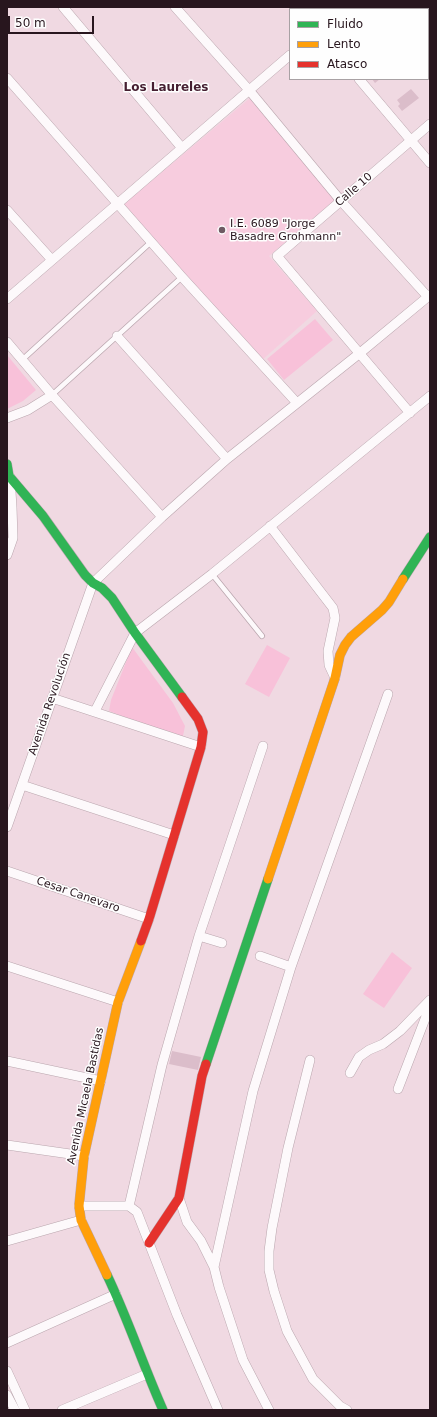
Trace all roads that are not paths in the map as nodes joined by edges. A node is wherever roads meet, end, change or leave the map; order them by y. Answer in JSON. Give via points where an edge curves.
{"nodes":[{"id":1,"x":63,"y":7,"type":"edge"},
{"id":2,"x":175,"y":7,"type":"edge"},
{"id":3,"x":289,"y":56,"type":"edge"},
{"id":4,"x":7,"y":78,"type":"edge"},
{"id":5,"x":360,"y":80,"type":"edge"},
{"id":6,"x":249,"y":90,"type":"junction"},
{"id":7,"x":430,"y":124,"type":"edge"},
{"id":8,"x":410,"y":141,"type":"junction"},
{"id":9,"x":182,"y":148,"type":"junction"},
{"id":10,"x":430,"y":163,"type":"edge"},
{"id":11,"x":341,"y":201,"type":"junction"},
{"id":12,"x":118,"y":203,"type":"junction"},
{"id":13,"x":7,"y":210,"type":"edge"},
{"id":14,"x":151,"y":242,"type":"junction"},
{"id":15,"x":52,"y":260,"type":"junction"},
{"id":16,"x":182,"y":277,"type":"junction"},
{"id":17,"x":429,"y":296,"type":"edge"},
{"id":18,"x":7,"y":299,"type":"edge"},
{"id":19,"x":117,"y":336,"type":"junction"},
{"id":20,"x":7,"y":342,"type":"edge"},
{"id":21,"x":360,"y":354,"type":"junction"},
{"id":22,"x":22,"y":360,"type":"junction"},
{"id":23,"x":52,"y":395,"type":"junction"},
{"id":24,"x":430,"y":396,"type":"edge"},
{"id":25,"x":297,"y":403,"type":"junction"},
{"id":26,"x":410,"y":413,"type":"junction"},
{"id":27,"x":7,"y":418,"type":"edge"},
{"id":28,"x":227,"y":459,"type":"junction"},
{"id":29,"x":7,"y":464,"type":"edge"},
{"id":30,"x":10,"y":476,"type":"junction"},
{"id":31,"x":10,"y":508,"type":"edge"},
{"id":32,"x":162,"y":517,"type":"junction"},
{"id":33,"x":270,"y":526,"type":"junction"},
{"id":34,"x":430,"y":537,"type":"edge"},
{"id":35,"x":7,"y":555,"type":"edge"},
{"id":36,"x":212,"y":574,"type":"junction"},
{"id":37,"x":93,"y":582,"type":"junction"},
{"id":38,"x":136,"y":632,"type":"junction"},
{"id":39,"x":262,"y":636,"type":"dead end"},
{"id":40,"x":335,"y":678,"type":"junction"},
{"id":41,"x":388,"y":694,"type":"dead end"},
{"id":42,"x":52,"y":698,"type":"junction"},
{"id":43,"x":95,"y":711,"type":"junction"},
{"id":44,"x":263,"y":746,"type":"dead end"},
{"id":45,"x":201,"y":747,"type":"junction"},
{"id":46,"x":22,"y":785,"type":"junction"},
{"id":47,"x":7,"y":827,"type":"edge"},
{"id":48,"x":174,"y":835,"type":"junction"},
{"id":49,"x":7,"y":871,"type":"edge"},
{"id":50,"x":149,"y":919,"type":"junction"},
{"id":51,"x":199,"y":936,"type":"junction"},
{"id":52,"x":222,"y":943,"type":"dead end"},
{"id":53,"x":260,"y":956,"type":"dead end"},
{"id":54,"x":7,"y":966,"type":"edge"},
{"id":55,"x":291,"y":967,"type":"junction"},
{"id":56,"x":430,"y":1000,"type":"edge"},
{"id":57,"x":118,"y":1002,"type":"junction"},
{"id":58,"x":430,"y":1006,"type":"edge"},
{"id":59,"x":310,"y":1060,"type":"dead end"},
{"id":60,"x":7,"y":1061,"type":"edge"},
{"id":61,"x":350,"y":1073,"type":"dead end"},
{"id":62,"x":101,"y":1081,"type":"junction"},
{"id":63,"x":398,"y":1089,"type":"dead end"},
{"id":64,"x":7,"y":1145,"type":"edge"},
{"id":65,"x":84,"y":1156,"type":"junction"},
{"id":66,"x":179,"y":1198,"type":"junction"},
{"id":67,"x":79,"y":1206,"type":"junction"},
{"id":68,"x":129,"y":1206,"type":"junction"},
{"id":69,"x":81,"y":1220,"type":"junction"},
{"id":70,"x":7,"y":1240,"type":"edge"},
{"id":71,"x":149,"y":1243,"type":"junction"},
{"id":72,"x":214,"y":1267,"type":"junction"},
{"id":73,"x":116,"y":1294,"type":"junction"},
{"id":74,"x":7,"y":1343,"type":"edge"},
{"id":75,"x":7,"y":1371,"type":"edge"},
{"id":76,"x":147,"y":1374,"type":"junction"},
{"id":77,"x":7,"y":1395,"type":"edge"},
{"id":78,"x":15,"y":1410,"type":"edge"},
{"id":79,"x":25,"y":1410,"type":"edge"},
{"id":80,"x":62,"y":1410,"type":"edge"},
{"id":81,"x":164,"y":1410,"type":"edge"},
{"id":82,"x":218,"y":1410,"type":"edge"},
{"id":83,"x":268,"y":1410,"type":"edge"},
{"id":84,"x":346,"y":1410,"type":"edge"}],
"edges":[{"from":1,"to":9,"type":"street"},
{"from":2,"to":6,"type":"street"},
{"from":3,"to":6,"type":"street"},
{"from":4,"to":12,"type":"street"},
{"from":5,"to":8,"type":"street"},
{"from":6,"to":9,"type":"street"},
{"from":6,"to":11,"type":"street"},
{"from":7,"to":8,"type":"street","name":"Calle 10"},
{"from":8,"to":10,"type":"street"},
{"from":8,"to":11,"type":"street","name":"Calle 10"},
{"from":9,"to":12,"type":"street"},
{"from":11,"to":17,"type":"street"},
{"from":11,"to":21,"type":"street","name":"Calle 10","via":[[277,256]]},
{"from":12,"to":14,"type":"street"},
{"from":12,"to":15,"type":"street"},
{"from":13,"to":15,"type":"street"},
{"from":14,"to":16,"type":"street"},
{"from":14,"to":22,"type":"lane"},
{"from":15,"to":18,"type":"street"},
{"from":16,"to":19,"type":"lane"},
{"from":16,"to":25,"type":"street"},
{"from":17,"to":21,"type":"street"},
{"from":19,"to":23,"type":"lane"},
{"from":19,"to":28,"type":"street"},
{"from":20,"to":22,"type":"street"},
{"from":21,"to":25,"type":"street"},
{"from":21,"to":26,"type":"street"},
{"from":22,"to":23,"type":"street"},
{"from":23,"to":27,"type":"street","via":[[28,410]]},
{"from":23,"to":32,"type":"street"},
{"from":24,"to":26,"type":"street"},
{"from":25,"to":28,"type":"street"},
{"from":26,"to":33,"type":"street"},
{"from":28,"to":32,"type":"street"},
{"from":29,"to":30,"type":"street"},
{"from":30,"to":31,"type":"street"},
{"from":30,"to":37,"type":"street","name":"Avenida Micaela Bastidas"},
{"from":31,"to":35,"type":"street","via":[[13,538]]},
{"from":32,"to":37,"type":"street"},
{"from":33,"to":36,"type":"street"},
{"from":33,"to":40,"type":"street","via":[[333,608],[335,618],[328,651],[329,665]]},
{"from":34,"to":40,"type":"street","via":[[389,602],[345,645],[340,654]]},
{"from":36,"to":38,"type":"street"},
{"from":36,"to":39,"type":"lane"},
{"from":37,"to":38,"type":"street","name":"Avenida Micaela Bastidas","via":[[112,598]]},
{"from":37,"to":42,"type":"street","name":"Avenida Revolución"},
{"from":38,"to":43,"type":"street"},
{"from":38,"to":45,"type":"street","name":"Avenida Micaela Bastidas","via":[[198,719],[203,732]]},
{"from":40,"to":66,"type":"street","via":[[202,1076]]},
{"from":41,"to":55,"type":"street"},
{"from":42,"to":43,"type":"street"},
{"from":42,"to":46,"type":"street","name":"Avenida Revolución"},
{"from":43,"to":45,"type":"street"},
{"from":44,"to":51,"type":"street"},
{"from":45,"to":48,"type":"street","name":"Avenida Micaela Bastidas"},
{"from":46,"to":47,"type":"street","name":"Avenida Revolución"},
{"from":46,"to":48,"type":"street"},
{"from":48,"to":50,"type":"street","name":"Avenida Micaela Bastidas"},
{"from":49,"to":50,"type":"street","name":"Cesar Canevaro"},
{"from":50,"to":57,"type":"street","name":"Avenida Micaela Bastidas"},
{"from":51,"to":52,"type":"street"},
{"from":51,"to":68,"type":"street","via":[[162,1066]]},
{"from":53,"to":55,"type":"street"},
{"from":54,"to":57,"type":"street"},
{"from":55,"to":72,"type":"street","via":[[252,1093]]},
{"from":56,"to":61,"type":"street","via":[[400,1031],[359,1057]]},
{"from":57,"to":62,"type":"street","name":"Avenida Micaela Bastidas"},
{"from":58,"to":63,"type":"street"},
{"from":59,"to":84,"type":"street","via":[[288,1148],[272,1228],[269,1270],[287,1331],[313,1379]]},
{"from":60,"to":62,"type":"street"},
{"from":62,"to":65,"type":"street","name":"Avenida Micaela Bastidas"},
{"from":64,"to":65,"type":"street"},
{"from":65,"to":67,"type":"street","name":"Avenida Micaela Bastidas"},
{"from":66,"to":71,"type":"street"},
{"from":66,"to":72,"type":"street","via":[[186,1222],[201,1241]]},
{"from":67,"to":68,"type":"street"},
{"from":67,"to":69,"type":"street","name":"Avenida Micaela Bastidas"},
{"from":68,"to":71,"type":"street","via":[[137,1212]]},
{"from":69,"to":70,"type":"street"},
{"from":69,"to":73,"type":"street","name":"Avenida Micaela Bastidas"},
{"from":71,"to":82,"type":"street"},
{"from":72,"to":83,"type":"street","via":[[243,1360]]},
{"from":73,"to":74,"type":"street"},
{"from":73,"to":76,"type":"street","name":"Avenida Micaela Bastidas"},
{"from":75,"to":79,"type":"street"},
{"from":76,"to":80,"type":"street"},
{"from":76,"to":81,"type":"street","name":"Avenida Micaela Bastidas"},
{"from":77,"to":78,"type":"street"}]}
